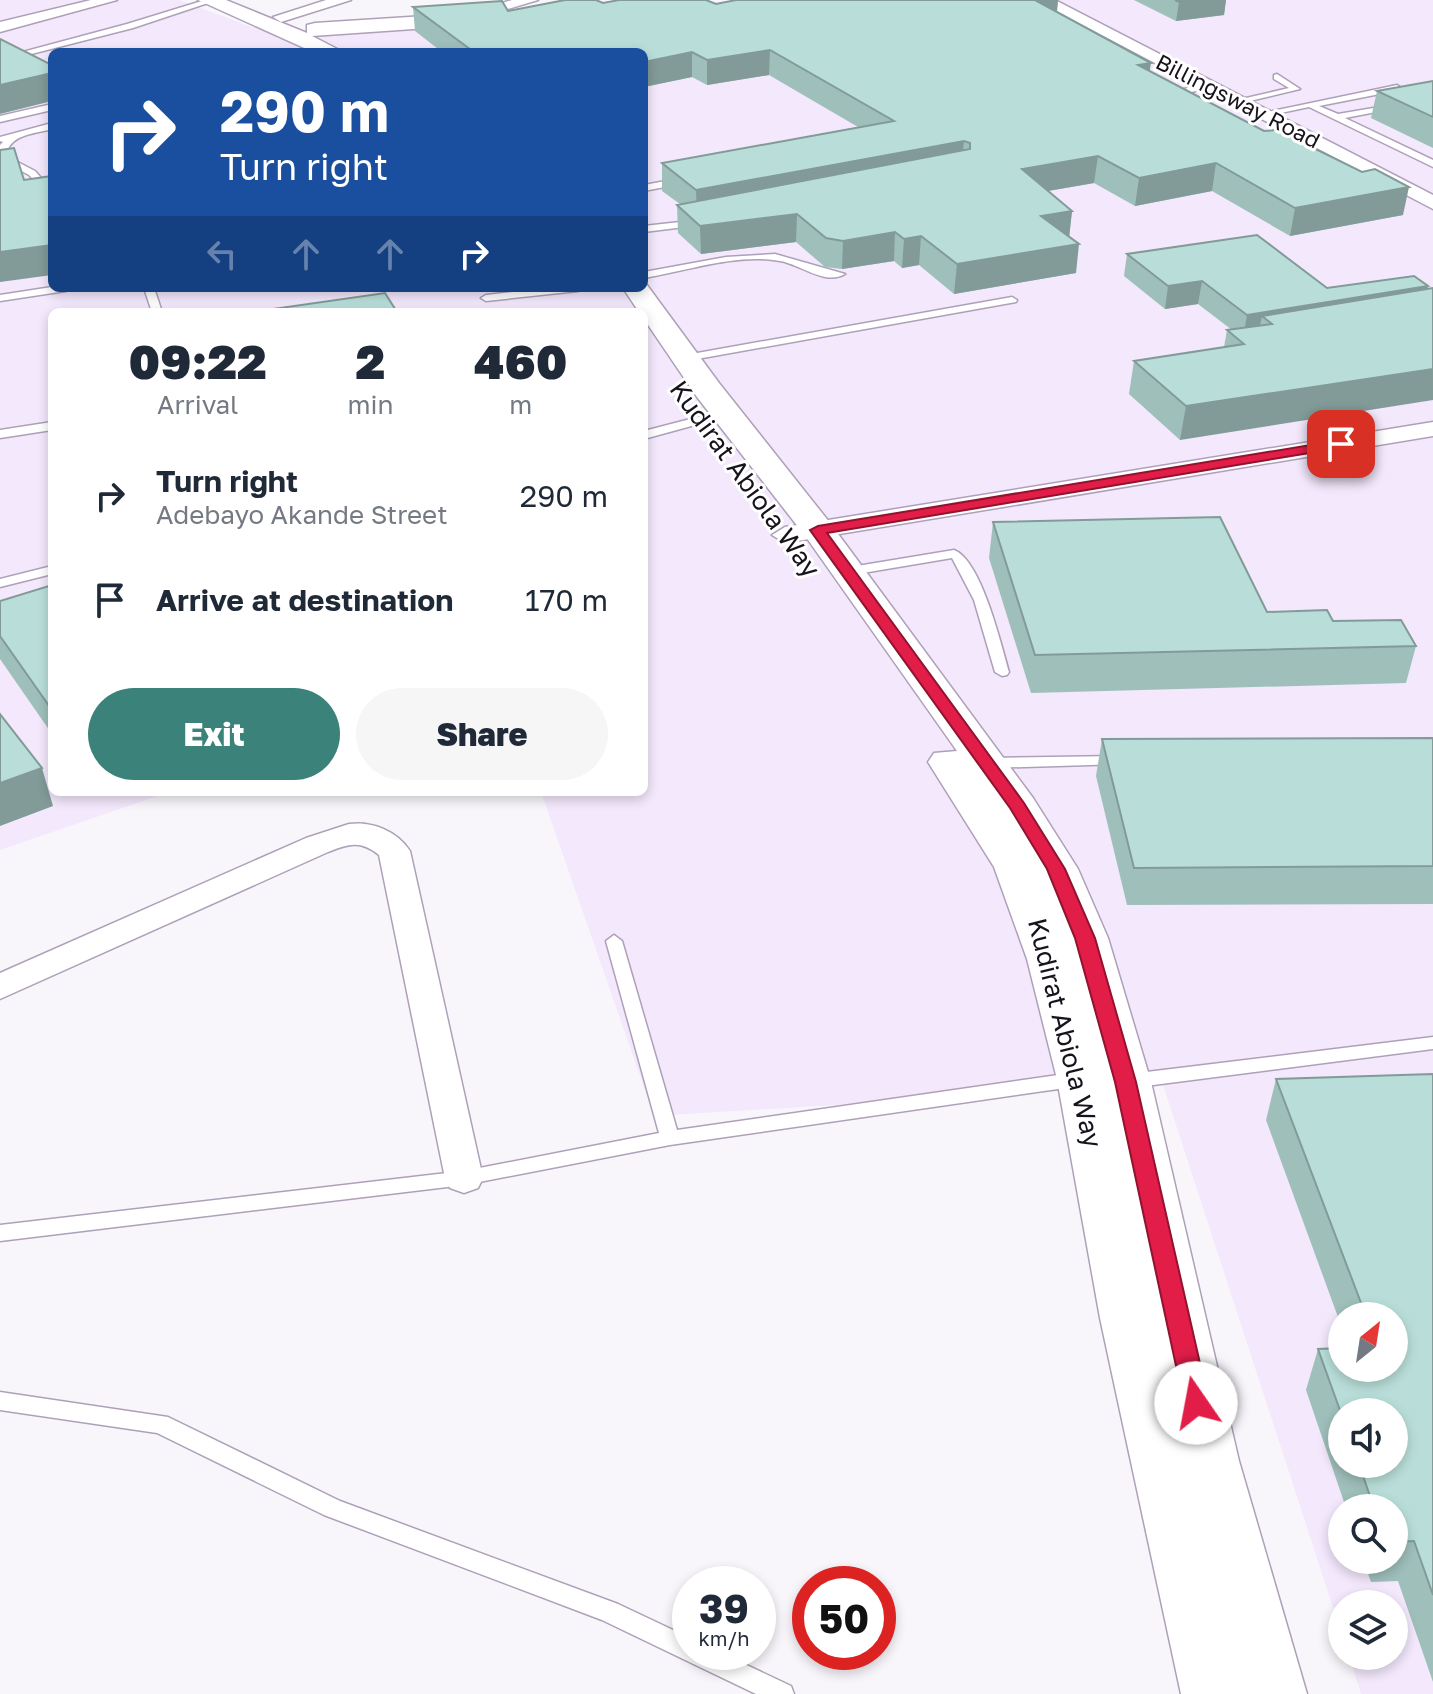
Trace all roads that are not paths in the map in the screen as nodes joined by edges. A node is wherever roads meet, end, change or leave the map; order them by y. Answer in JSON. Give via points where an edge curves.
{"nodes":[{"id":1,"x":109,"y":0,"type":"edge"},
{"id":2,"x":190,"y":0,"type":"edge"},
{"id":3,"x":209,"y":0,"type":"edge"},
{"id":4,"x":240,"y":0,"type":"edge"},
{"id":5,"x":343,"y":0,"type":"edge"},
{"id":6,"x":1043,"y":0,"type":"edge"},
{"id":7,"x":539,"y":6,"type":"edge"},
{"id":8,"x":281,"y":17,"type":"junction"},
{"id":9,"x":0,"y":27,"type":"edge"},
{"id":10,"x":315,"y":30,"type":"junction"},
{"id":11,"x":337,"y":48,"type":"edge"},
{"id":12,"x":339,"y":48,"type":"edge"},
{"id":13,"x":0,"y":50,"type":"edge"},
{"id":14,"x":14,"y":57,"type":"junction"},
{"id":15,"x":0,"y":60,"type":"edge"},
{"id":16,"x":27,"y":65,"type":"edge"},
{"id":17,"x":1277,"y":77,"type":"dead end"},
{"id":18,"x":1207,"y":85,"type":"junction"},
{"id":19,"x":1414,"y":85,"type":"edge"},
{"id":20,"x":1392,"y":89,"type":"junction"},
{"id":21,"x":1402,"y":94,"type":"edge"},
{"id":22,"x":1237,"y":101,"type":"junction"},
{"id":23,"x":1412,"y":102,"type":"edge"},
{"id":24,"x":1311,"y":105,"type":"junction"},
{"id":25,"x":48,"y":108,"type":"edge"},
{"id":26,"x":1179,"y":108,"type":"edge"},
{"id":27,"x":1262,"y":114,"type":"junction"},
{"id":28,"x":1338,"y":117,"type":"junction"},
{"id":29,"x":0,"y":119,"type":"edge"},
{"id":30,"x":48,"y":127,"type":"edge"},
{"id":31,"x":12,"y":136,"type":"junction"},
{"id":32,"x":0,"y":139,"type":"edge"},
{"id":33,"x":1433,"y":164,"type":"edge"},
{"id":34,"x":690,"y":179,"type":"edge"},
{"id":35,"x":648,"y":187,"type":"edge"},
{"id":36,"x":48,"y":191,"type":"edge"},
{"id":37,"x":1433,"y":203,"type":"edge"},
{"id":38,"x":713,"y":220,"type":"edge"},
{"id":39,"x":648,"y":228,"type":"edge"},
{"id":40,"x":648,"y":274,"type":"edge"},
{"id":41,"x":840,"y":274,"type":"dead end"},
{"id":42,"x":48,"y":291,"type":"edge"},
{"id":43,"x":541,"y":292,"type":"edge"},
{"id":44,"x":640,"y":292,"type":"edge"},
{"id":45,"x":0,"y":298,"type":"edge"},
{"id":46,"x":486,"y":298,"type":"dead end"},
{"id":47,"x":1012,"y":300,"type":"dead end"},
{"id":48,"x":648,"y":343,"type":"edge"},
{"id":49,"x":686,"y":358,"type":"junction"},
{"id":50,"x":702,"y":420,"type":"junction"},
{"id":51,"x":48,"y":427,"type":"edge"},
{"id":52,"x":1433,"y":429,"type":"edge"},
{"id":53,"x":0,"y":434,"type":"edge"},
{"id":54,"x":648,"y":434,"type":"edge"},
{"id":55,"x":802,"y":533,"type":"junction"},
{"id":56,"x":48,"y":571,"type":"edge"},
{"id":57,"x":845,"y":572,"type":"junction"},
{"id":58,"x":0,"y":583,"type":"edge"},
{"id":59,"x":1002,"y":672,"type":"dead end"},
{"id":60,"x":1139,"y":761,"type":"edge"},
{"id":61,"x":984,"y":763,"type":"junction"},
{"id":62,"x":614,"y":941,"type":"dead end"},
{"id":63,"x":0,"y":987,"type":"edge"},
{"id":64,"x":1433,"y":1043,"type":"edge"},
{"id":65,"x":1104,"y":1080,"type":"junction"},
{"id":66,"x":670,"y":1138,"type":"junction"},
{"id":67,"x":464,"y":1178,"type":"junction"},
{"id":68,"x":0,"y":1233,"type":"edge"},
{"id":69,"x":0,"y":1401,"type":"edge"},
{"id":70,"x":672,"y":1641,"type":"edge"},
{"id":71,"x":732,"y":1670,"type":"edge"},
{"id":72,"x":782,"y":1694,"type":"edge"},
{"id":73,"x":1215,"y":1694,"type":"edge"},
{"id":74,"x":1273,"y":1694,"type":"edge"}],
"edges":[{"from":1,"to":9,"type":"street"},
{"from":2,"to":13,"type":"lane"},
{"from":3,"to":11,"type":"main road"},
{"from":3,"to":14,"type":"lane"},
{"from":4,"to":8,"type":"main road"},
{"from":5,"to":8,"type":"street"},
{"from":6,"to":18,"type":"street","name":"Billingsway Road"},
{"from":7,"to":10,"type":"main road","via":[[453,20]]},
{"from":8,"to":10,"type":"main road"},
{"from":10,"to":12,"type":"main road"},
{"from":14,"to":15,"type":"lane"},
{"from":14,"to":16,"type":"lane"},
{"from":17,"to":22,"type":"lane","via":[[1296,89]]},
{"from":18,"to":22,"type":"street","name":"Billingsway Road"},
{"from":18,"to":26,"type":"lane","via":[[1164,96]]},
{"from":19,"to":20,"type":"lane"},
{"from":20,"to":21,"type":"lane"},
{"from":20,"to":24,"type":"lane"},
{"from":22,"to":27,"type":"street","name":"Billingsway Road"},
{"from":23,"to":28,"type":"lane"},
{"from":24,"to":27,"type":"lane"},
{"from":24,"to":28,"type":"lane"},
{"from":25,"to":29,"type":"lane"},
{"from":27,"to":37,"type":"street","name":"Billingsway Road","via":[[1311,145]]},
{"from":28,"to":33,"type":"lane"},
{"from":30,"to":31,"type":"lane"},
{"from":31,"to":32,"type":"lane"},
{"from":31,"to":36,"type":"lane","via":[[1,157],[32,173]]},
{"from":34,"to":35,"type":"lane"},
{"from":38,"to":39,"type":"lane"},
{"from":40,"to":41,"type":"lane","via":[[765,257],[779,257],[822,275]]},
{"from":42,"to":45,"type":"lane"},
{"from":43,"to":46,"type":"lane"},
{"from":44,"to":49,"type":"main road","name":"Kudirat Abiola Way"},
{"from":47,"to":49,"type":"lane"},
{"from":48,"to":50,"type":"main road","name":"Kudirat Abiola Way"},
{"from":49,"to":55,"type":"main road","name":"Kudirat Abiola Way"},
{"from":50,"to":54,"type":"lane"},
{"from":50,"to":55,"type":"main road","name":"Kudirat Abiola Way"},
{"from":51,"to":53,"type":"lane"},
{"from":52,"to":55,"type":"street"},
{"from":55,"to":57,"type":"main road","name":"Kudirat Abiola Way"},
{"from":55,"to":65,"type":"main road","name":"Kudirat Abiola Way","via":[[1016,867]]},
{"from":56,"to":58,"type":"lane"},
{"from":57,"to":59,"type":"lane","via":[[954,554],[981,600]]},
{"from":57,"to":61,"type":"main road","name":"Kudirat Abiola Way"},
{"from":60,"to":61,"type":"lane"},
{"from":61,"to":65,"type":"main road","name":"Kudirat Abiola Way","via":[[1056,869],[1085,938]]},
{"from":62,"to":66,"type":"lane"},
{"from":63,"to":67,"type":"street","via":[[317,845],[355,831],[377,836],[394,851]]},
{"from":64,"to":65,"type":"lane"},
{"from":65,"to":66,"type":"lane"},
{"from":65,"to":73,"type":"main road","name":"Kudirat Abiola Way","via":[[1128,1318]]},
{"from":65,"to":74,"type":"main road","name":"Kudirat Abiola Way"},
{"from":66,"to":67,"type":"lane"},
{"from":67,"to":68,"type":"lane"},
{"from":69,"to":70,"type":"lane","via":[[160,1424],[332,1508],[610,1612]]},
{"from":71,"to":72,"type":"lane"}]}
